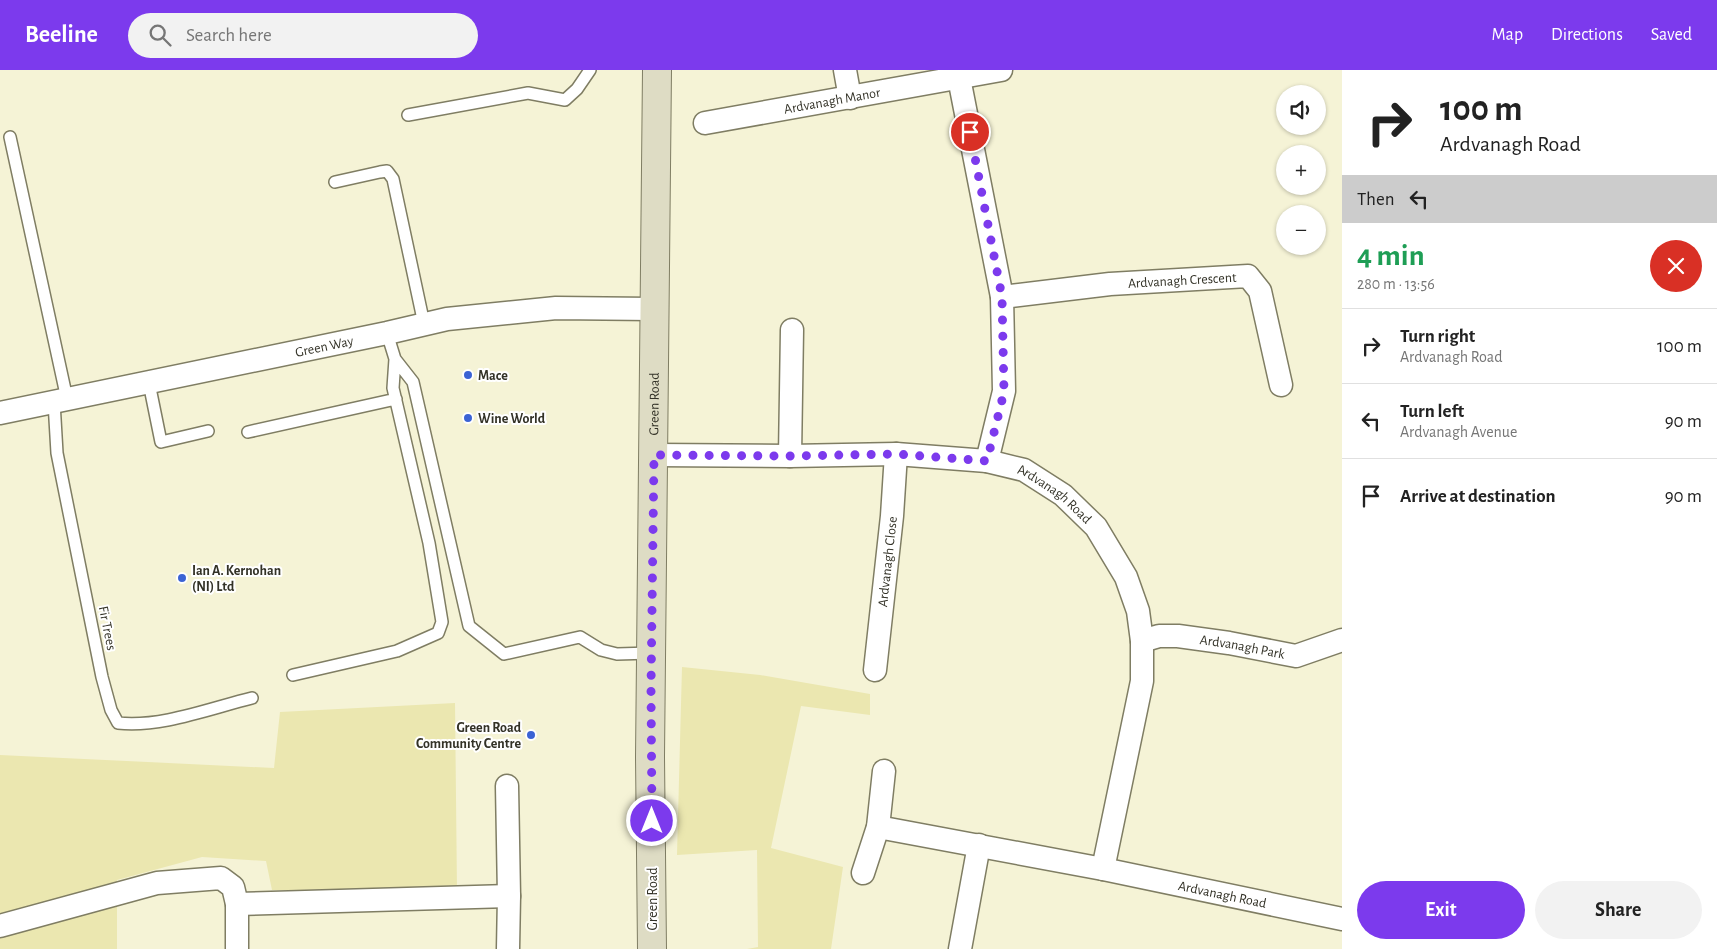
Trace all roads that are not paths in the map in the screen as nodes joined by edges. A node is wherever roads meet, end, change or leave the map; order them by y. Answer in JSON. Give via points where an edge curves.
{"nodes":[{"id":1,"x":590,"y":70,"type":"edge"},
{"id":2,"x":657,"y":70,"type":"edge"},
{"id":3,"x":845,"y":70,"type":"edge"},
{"id":4,"x":1001,"y":70,"type":"edge"},
{"id":5,"x":959,"y":78,"type":"junction"},
{"id":6,"x":850,"y":98,"type":"junction"},
{"id":7,"x":408,"y":115,"type":"dead end"},
{"id":8,"x":705,"y":123,"type":"dead end"},
{"id":9,"x":10,"y":138,"type":"dead end"},
{"id":10,"x":336,"y":182,"type":"dead end"},
{"id":11,"x":1002,"y":297,"type":"junction"},
{"id":12,"x":653,"y":309,"type":"junction"},
{"id":13,"x":424,"y":324,"type":"junction"},
{"id":14,"x":792,"y":330,"type":"dead end"},
{"id":15,"x":387,"y":333,"type":"junction"},
{"id":16,"x":395,"y":359,"type":"junction"},
{"id":17,"x":149,"y":382,"type":"junction"},
{"id":18,"x":1281,"y":385,"type":"dead end"},
{"id":19,"x":396,"y":399,"type":"junction"},
{"id":20,"x":61,"y":400,"type":"junction"},
{"id":21,"x":0,"y":413,"type":"edge"},
{"id":22,"x":208,"y":431,"type":"dead end"},
{"id":23,"x":248,"y":432,"type":"dead end"},
{"id":24,"x":896,"y":454,"type":"junction"},
{"id":25,"x":654,"y":455,"type":"junction"},
{"id":26,"x":790,"y":456,"type":"junction"},
{"id":27,"x":987,"y":461,"type":"junction"},
{"id":28,"x":1342,"y":640,"type":"edge"},
{"id":29,"x":1142,"y":641,"type":"junction"},
{"id":30,"x":651,"y":653,"type":"junction"},
{"id":31,"x":875,"y":670,"type":"dead end"},
{"id":32,"x":293,"y":674,"type":"dead end"},
{"id":33,"x":252,"y":698,"type":"dead end"},
{"id":34,"x":884,"y":772,"type":"dead end"},
{"id":35,"x":507,"y":786,"type":"dead end"},
{"id":36,"x":878,"y":827,"type":"junction"},
{"id":37,"x":979,"y":846,"type":"junction"},
{"id":38,"x":1103,"y":869,"type":"junction"},
{"id":39,"x":864,"y":873,"type":"dead end"},
{"id":40,"x":509,"y":896,"type":"junction"},
{"id":41,"x":237,"y":904,"type":"junction"},
{"id":42,"x":1342,"y":919,"type":"edge"},
{"id":43,"x":0,"y":926,"type":"edge"},
{"id":44,"x":237,"y":949,"type":"edge"},
{"id":45,"x":508,"y":949,"type":"edge"},
{"id":46,"x":652,"y":949,"type":"edge"},
{"id":47,"x":960,"y":949,"type":"edge"}],
"edges":[{"from":1,"to":7,"type":"lane","via":[[565,100],[528,93]]},
{"from":2,"to":12,"type":"street","name":"Green Road"},
{"from":3,"to":6,"type":"street"},
{"from":4,"to":5,"type":"street","name":"Ardvanagh Manor"},
{"from":5,"to":6,"type":"street","name":"Ardvanagh Manor"},
{"from":5,"to":11,"type":"street"},
{"from":6,"to":8,"type":"street","name":"Ardvanagh Manor"},
{"from":9,"to":20,"type":"lane"},
{"from":10,"to":13,"type":"lane","via":[[380,172],[390,174]]},
{"from":11,"to":18,"type":"street","name":"Ardvanagh Crescent","via":[[1110,284],[1248,276],[1260,291]]},
{"from":11,"to":27,"type":"street","via":[[1004,392]]},
{"from":12,"to":13,"type":"street","name":"Green Way","via":[[556,308]]},
{"from":12,"to":25,"type":"street","name":"Green Road"},
{"from":13,"to":15,"type":"street","name":"Green Way"},
{"from":14,"to":26,"type":"street"},
{"from":15,"to":16,"type":"lane"},
{"from":15,"to":17,"type":"street","name":"Green Way"},
{"from":16,"to":19,"type":"lane"},
{"from":16,"to":30,"type":"lane","via":[[413,382],[469,626],[504,654],[580,637],[601,650],[618,654]]},
{"from":17,"to":20,"type":"street","name":"Green Way"},
{"from":17,"to":22,"type":"lane","via":[[161,442]]},
{"from":19,"to":23,"type":"lane"},
{"from":19,"to":32,"type":"lane","via":[[429,543],[442,622],[438,633],[396,651]]},
{"from":20,"to":21,"type":"street","name":"Green Way"},
{"from":20,"to":33,"type":"lane","name":"Fir Trees","via":[[57,453],[102,677],[118,723],[134,725],[167,720]]},
{"from":24,"to":26,"type":"street","name":"Ardvanagh Road"},
{"from":24,"to":27,"type":"street","name":"Ardvanagh Road"},
{"from":24,"to":31,"type":"street","name":"Ardvanagh Close"},
{"from":25,"to":26,"type":"street","name":"Ardvanagh Road"},
{"from":25,"to":30,"type":"street","name":"Green Road"},
{"from":27,"to":29,"type":"street","name":"Ardvanagh Road","via":[[1024,470],[1063,495],[1096,527],[1126,577],[1138,611]]},
{"from":28,"to":29,"type":"street","name":"Ardvanagh Park","via":[[1296,656],[1178,636],[1159,636]]},
{"from":29,"to":38,"type":"street","name":"Ardvanagh Road","via":[[1142,681]]},
{"from":30,"to":46,"type":"street","name":"Green Road"},
{"from":34,"to":36,"type":"street"},
{"from":35,"to":40,"type":"street"},
{"from":36,"to":37,"type":"street","name":"Ardvanagh Road"},
{"from":36,"to":39,"type":"street"},
{"from":37,"to":38,"type":"street","name":"Ardvanagh Road"},
{"from":37,"to":47,"type":"street"},
{"from":38,"to":42,"type":"street","name":"Ardvanagh Road"},
{"from":40,"to":41,"type":"street"},
{"from":40,"to":45,"type":"street"},
{"from":41,"to":43,"type":"street","via":[[233,888],[221,878],[166,882]]},
{"from":41,"to":44,"type":"street"}]}
